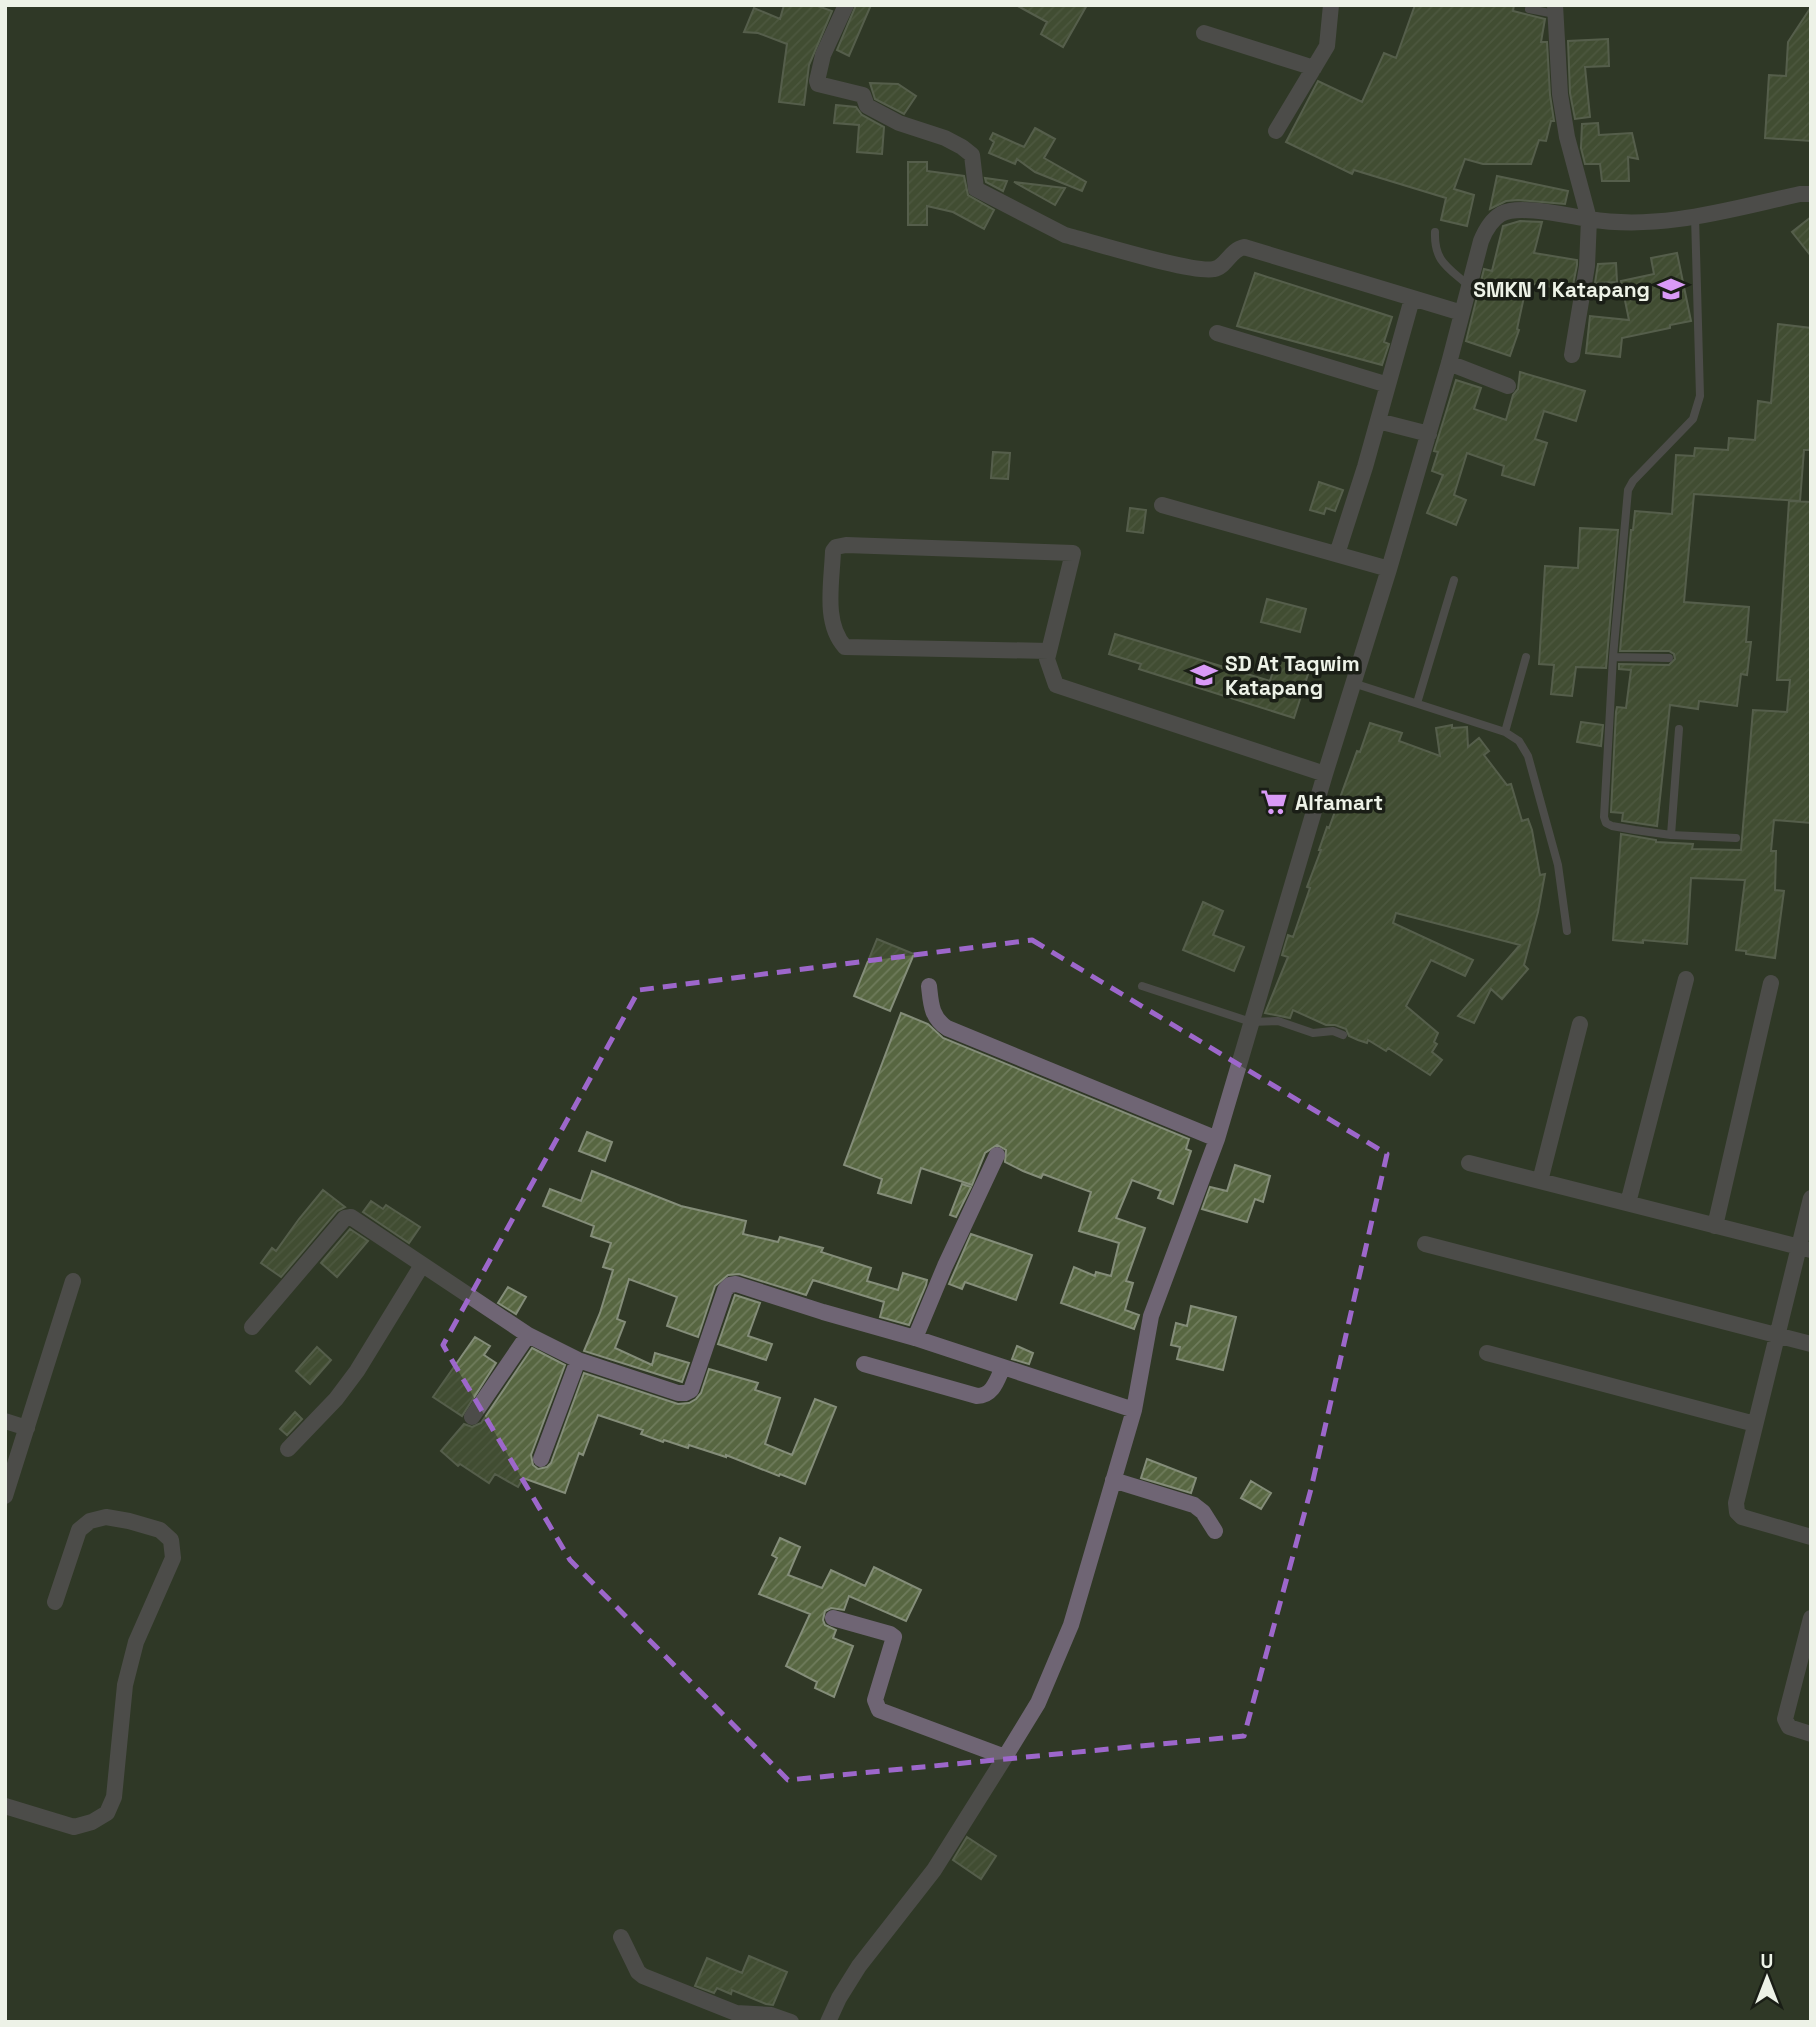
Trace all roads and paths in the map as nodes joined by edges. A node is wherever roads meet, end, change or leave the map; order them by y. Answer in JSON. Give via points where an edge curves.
{"nodes":[{"id":1,"x":846,"y":5,"type":"edge"},
{"id":2,"x":1331,"y":5,"type":"edge"},
{"id":3,"x":1529,"y":9,"type":"dead end"},
{"id":4,"x":1555,"y":10,"type":"edge"},
{"id":5,"x":1204,"y":33,"type":"dead end"},
{"id":6,"x":1314,"y":68,"type":"junction"},
{"id":7,"x":1276,"y":131,"type":"dead end"},
{"id":8,"x":1811,"y":194,"type":"edge"},
{"id":9,"x":1695,"y":216,"type":"junction"},
{"id":10,"x":1589,"y":219,"type":"junction"},
{"id":11,"x":1435,"y":232,"type":"dead end"},
{"id":12,"x":1469,"y":286,"type":"junction"},
{"id":13,"x":1412,"y":299,"type":"junction"},
{"id":14,"x":1462,"y":313,"type":"junction"},
{"id":15,"x":1217,"y":333,"type":"dead end"},
{"id":16,"x":1572,"y":355,"type":"dead end"},
{"id":17,"x":1449,"y":363,"type":"junction"},
{"id":18,"x":1388,"y":385,"type":"junction"},
{"id":19,"x":1508,"y":386,"type":"dead end"},
{"id":20,"x":1378,"y":421,"type":"junction"},
{"id":21,"x":1429,"y":434,"type":"junction"},
{"id":22,"x":1162,"y":505,"type":"dead end"},
{"id":23,"x":1337,"y":554,"type":"junction"},
{"id":24,"x":1390,"y":569,"type":"junction"},
{"id":25,"x":1454,"y":580,"type":"dead end"},
{"id":26,"x":1049,"y":651,"type":"junction"},
{"id":27,"x":1525,"y":657,"type":"dead end"},
{"id":28,"x":1613,"y":657,"type":"junction"},
{"id":29,"x":1669,"y":657,"type":"dead end"},
{"id":30,"x":1353,"y":683,"type":"junction"},
{"id":31,"x":1417,"y":703,"type":"junction"},
{"id":32,"x":1679,"y":729,"type":"dead end"},
{"id":33,"x":1505,"y":732,"type":"junction"},
{"id":34,"x":1325,"y":774,"type":"junction"},
{"id":35,"x":1671,"y":835,"type":"junction"},
{"id":36,"x":1736,"y":838,"type":"dead end"},
{"id":37,"x":1567,"y":931,"type":"dead end"},
{"id":38,"x":1686,"y":979,"type":"dead end"},
{"id":39,"x":1771,"y":984,"type":"dead end"},
{"id":40,"x":929,"y":986,"type":"dead end"},
{"id":41,"x":1142,"y":986,"type":"dead end"},
{"id":42,"x":1251,"y":1022,"type":"junction"},
{"id":43,"x":1580,"y":1024,"type":"dead end"},
{"id":44,"x":1343,"y":1035,"type":"dead end"},
{"id":45,"x":1217,"y":1139,"type":"junction"},
{"id":46,"x":997,"y":1155,"type":"dead end"},
{"id":47,"x":1469,"y":1163,"type":"dead end"},
{"id":48,"x":1540,"y":1181,"type":"junction"},
{"id":49,"x":1811,"y":1198,"type":"edge"},
{"id":50,"x":1628,"y":1203,"type":"junction"},
{"id":51,"x":1714,"y":1226,"type":"junction"},
{"id":52,"x":1424,"y":1244,"type":"dead end"},
{"id":53,"x":1805,"y":1249,"type":"edge"},
{"id":54,"x":422,"y":1265,"type":"junction"},
{"id":55,"x":74,"y":1280,"type":"dead end"},
{"id":56,"x":252,"y":1327,"type":"dead end"},
{"id":57,"x":528,"y":1335,"type":"junction"},
{"id":58,"x":1777,"y":1335,"type":"junction"},
{"id":59,"x":915,"y":1338,"type":"junction"},
{"id":60,"x":1811,"y":1344,"type":"edge"},
{"id":61,"x":1487,"y":1353,"type":"dead end"},
{"id":62,"x":578,"y":1360,"type":"junction"},
{"id":63,"x":864,"y":1364,"type":"dead end"},
{"id":64,"x":1003,"y":1367,"type":"junction"},
{"id":65,"x":1134,"y":1410,"type":"junction"},
{"id":66,"x":472,"y":1417,"type":"dead end"},
{"id":67,"x":5,"y":1421,"type":"edge"},
{"id":68,"x":1755,"y":1423,"type":"junction"},
{"id":69,"x":27,"y":1428,"type":"junction"},
{"id":70,"x":288,"y":1449,"type":"dead end"},
{"id":71,"x":541,"y":1459,"type":"dead end"},
{"id":72,"x":1114,"y":1480,"type":"junction"},
{"id":73,"x":5,"y":1496,"type":"edge"},
{"id":74,"x":1215,"y":1531,"type":"dead end"},
{"id":75,"x":1811,"y":1537,"type":"edge"},
{"id":76,"x":55,"y":1602,"type":"dead end"},
{"id":77,"x":833,"y":1618,"type":"dead end"},
{"id":78,"x":1811,"y":1618,"type":"edge"},
{"id":79,"x":1811,"y":1734,"type":"edge"},
{"id":80,"x":1005,"y":1757,"type":"junction"},
{"id":81,"x":5,"y":1806,"type":"edge"},
{"id":82,"x":621,"y":1937,"type":"dead end"},
{"id":83,"x":791,"y":2022,"type":"edge"},
{"id":84,"x":828,"y":2022,"type":"edge"}],
"edges":[{"from":1,"to":13,"type":"street","via":[[823,55],[818,84],[863,95],[867,106],[882,114],[962,147],[972,155],[976,188],[1048,228],[1211,270],[1244,247]]},
{"from":2,"to":6,"type":"street","via":[[1327,46]]},
{"from":3,"to":4,"type":"lane"},
{"from":4,"to":10,"type":"street","via":[[1560,94]]},
{"from":5,"to":6,"type":"street"},
{"from":6,"to":7,"type":"street"},
{"from":8,"to":9,"type":"street"},
{"from":9,"to":10,"type":"street","via":[[1637,223]]},
{"from":9,"to":28,"type":"lane","via":[[1700,396],[1693,419],[1628,490]]},
{"from":10,"to":12,"type":"street","via":[[1522,210],[1501,214],[1487,227]]},
{"from":10,"to":16,"type":"street","via":[[1587,266]]},
{"from":11,"to":12,"type":"lane","via":[[1438,256]]},
{"from":12,"to":14,"type":"street"},
{"from":13,"to":14,"type":"street"},
{"from":13,"to":18,"type":"street"},
{"from":14,"to":17,"type":"street"},
{"from":15,"to":18,"type":"street"},
{"from":17,"to":19,"type":"street"},
{"from":17,"to":21,"type":"street"},
{"from":18,"to":20,"type":"street"},
{"from":20,"to":21,"type":"street"},
{"from":20,"to":23,"type":"street"},
{"from":21,"to":24,"type":"street"},
{"from":22,"to":23,"type":"street"},
{"from":23,"to":24,"type":"street"},
{"from":24,"to":30,"type":"street"},
{"from":25,"to":31,"type":"lane"},
{"from":26,"to":26,"type":"street","via":[[845,647],[832,624],[833,551],[846,545],[1073,552]]},
{"from":26,"to":34,"type":"street","via":[[1046,659],[1056,685]]},
{"from":27,"to":33,"type":"lane"},
{"from":28,"to":29,"type":"lane"},
{"from":28,"to":35,"type":"lane","via":[[1604,817],[1612,826]]},
{"from":30,"to":31,"type":"lane"},
{"from":30,"to":34,"type":"street"},
{"from":31,"to":33,"type":"lane"},
{"from":32,"to":35,"type":"lane"},
{"from":33,"to":37,"type":"lane","via":[[1519,741],[1528,756],[1558,866]]},
{"from":34,"to":42,"type":"street"},
{"from":35,"to":36,"type":"lane"},
{"from":38,"to":50,"type":"street"},
{"from":39,"to":51,"type":"street"},
{"from":40,"to":45,"type":"street","via":[[932,1011],[937,1022],[947,1028]]},
{"from":41,"to":42,"type":"lane"},
{"from":42,"to":44,"type":"lane","via":[[1278,1021],[1306,1031]]},
{"from":42,"to":45,"type":"street"},
{"from":43,"to":48,"type":"street"},
{"from":45,"to":65,"type":"street","via":[[1161,1284]]},
{"from":46,"to":59,"type":"street"},
{"from":47,"to":48,"type":"street"},
{"from":48,"to":50,"type":"street"},
{"from":49,"to":53,"type":"street"},
{"from":50,"to":51,"type":"street"},
{"from":51,"to":53,"type":"street"},
{"from":52,"to":58,"type":"street"},
{"from":53,"to":58,"type":"street"},
{"from":54,"to":56,"type":"street","via":[[348,1217]]},
{"from":54,"to":57,"type":"street"},
{"from":54,"to":70,"type":"street","via":[[337,1399]]},
{"from":55,"to":69,"type":"street"},
{"from":57,"to":62,"type":"street"},
{"from":57,"to":66,"type":"street"},
{"from":58,"to":60,"type":"street"},
{"from":58,"to":68,"type":"street"},
{"from":59,"to":62,"type":"street","via":[[736,1284],[725,1290],[691,1390],[685,1393]]},
{"from":59,"to":64,"type":"street"},
{"from":61,"to":68,"type":"street"},
{"from":62,"to":71,"type":"street"},
{"from":63,"to":64,"type":"street","via":[[977,1396],[991,1392]]},
{"from":64,"to":65,"type":"street"},
{"from":65,"to":72,"type":"street"},
{"from":67,"to":69,"type":"street"},
{"from":68,"to":75,"type":"street","via":[[1737,1512]]},
{"from":69,"to":73,"type":"street"},
{"from":72,"to":74,"type":"street","via":[[1194,1505]]},
{"from":72,"to":80,"type":"street","via":[[1071,1625],[1038,1703]]},
{"from":76,"to":81,"type":"street","via":[[79,1530],[90,1521],[106,1517],[129,1521],[160,1530],[170,1540],[173,1558],[136,1642],[125,1685],[114,1797],[107,1813],[74,1827]]},
{"from":77,"to":80,"type":"street","via":[[894,1637],[876,1700],[879,1710]]},
{"from":78,"to":79,"type":"street","via":[[1785,1719],[1788,1727]]},
{"from":80,"to":84,"type":"street","via":[[934,1870],[859,1966]]},
{"from":82,"to":83,"type":"street","via":[[643,1976],[736,2013],[771,2015]]}]}
